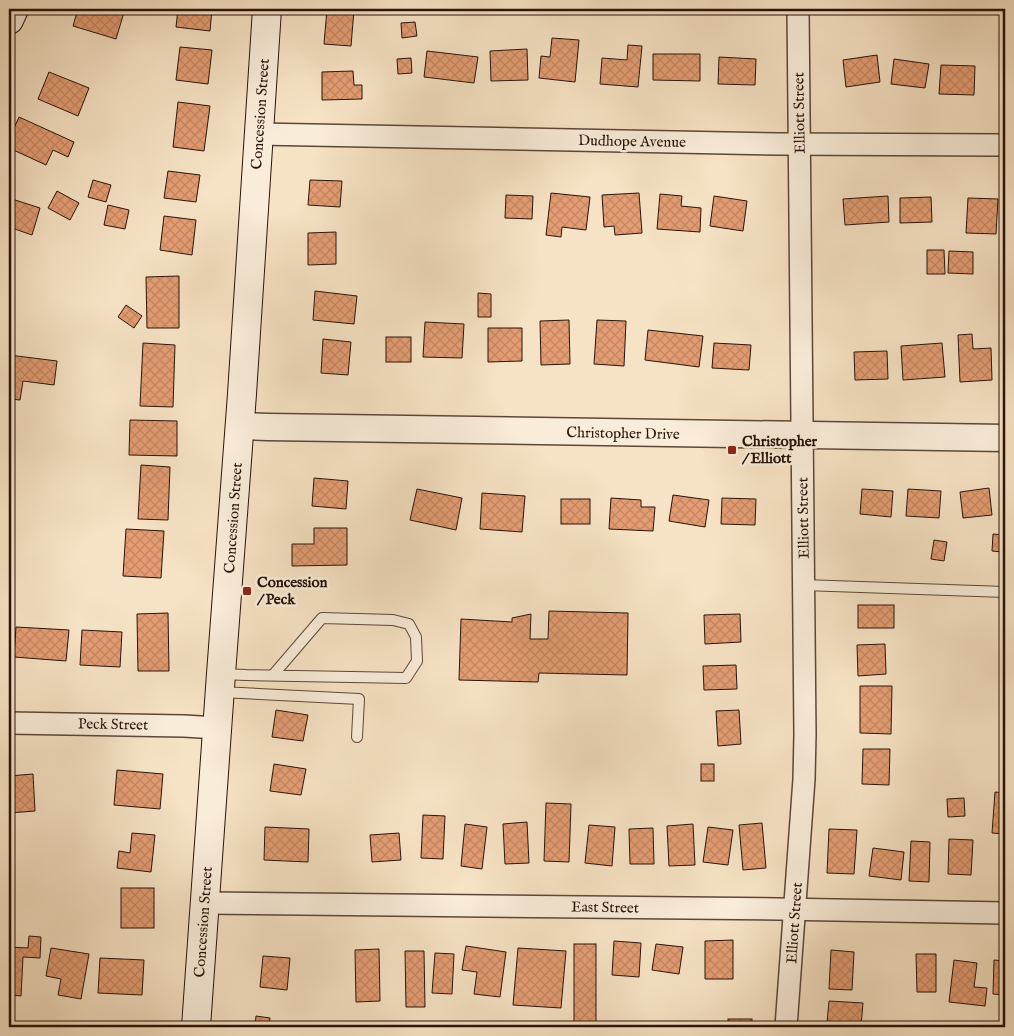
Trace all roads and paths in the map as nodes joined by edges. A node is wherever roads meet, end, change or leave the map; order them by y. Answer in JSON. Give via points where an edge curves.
{"nodes":[{"id":1,"x":14,"y":9,"type":"edge"},
{"id":2,"x":267,"y":9,"type":"edge"},
{"id":3,"x":798,"y":9,"type":"edge"},
{"id":4,"x":9,"y":20,"type":"edge"},
{"id":5,"x":258,"y":134,"type":"junction"},
{"id":6,"x":800,"y":144,"type":"junction"},
{"id":7,"x":1005,"y":145,"type":"edge"},
{"id":8,"x":240,"y":426,"type":"junction"},
{"id":9,"x":802,"y":436,"type":"junction"},
{"id":10,"x":1005,"y":438,"type":"edge"},
{"id":11,"x":803,"y":585,"type":"junction"},
{"id":12,"x":1005,"y":592,"type":"edge"},
{"id":13,"x":272,"y":675,"type":"junction"},
{"id":14,"x":220,"y":683,"type":"junction"},
{"id":15,"x":9,"y":723,"type":"edge"},
{"id":16,"x":217,"y":728,"type":"junction"},
{"id":17,"x":357,"y":737,"type":"dead end"},
{"id":18,"x":205,"y":903,"type":"junction"},
{"id":19,"x":795,"y":910,"type":"junction"},
{"id":20,"x":1005,"y":913,"type":"edge"},
{"id":21,"x":196,"y":1027,"type":"edge"},
{"id":22,"x":786,"y":1027,"type":"edge"}],
"edges":[{"from":1,"to":4,"type":"main road"},
{"from":2,"to":5,"type":"main road","name":"Concession Street"},
{"from":3,"to":6,"type":"street","name":"Elliott Street"},
{"from":5,"to":6,"type":"street","name":"Dudhope Avenue"},
{"from":5,"to":8,"type":"main road","name":"Concession Street"},
{"from":6,"to":7,"type":"street","name":"Dudhope Avenue"},
{"from":6,"to":9,"type":"street","name":"Elliott Street"},
{"from":8,"to":9,"type":"street","name":"Christopher Drive"},
{"from":8,"to":14,"type":"main road","name":"Concession Street"},
{"from":9,"to":10,"type":"street","name":"Christopher Drive"},
{"from":9,"to":11,"type":"street","name":"Elliott Street"},
{"from":11,"to":12,"type":"lane"},
{"from":11,"to":19,"type":"street","name":"Elliott Street","via":[[804,779]]},
{"from":13,"to":13,"type":"lane","via":[[406,678],[417,661],[416,637],[409,624],[393,620],[322,618]]},
{"from":13,"to":14,"type":"lane"},
{"from":14,"to":16,"type":"main road","name":"Concession Street"},
{"from":14,"to":17,"type":"lane","via":[[359,698]]},
{"from":15,"to":16,"type":"street","name":"Peck Street"},
{"from":16,"to":18,"type":"main road","name":"Concession Street"},
{"from":18,"to":19,"type":"street","name":"East Street"},
{"from":18,"to":21,"type":"main road","name":"Concession Street"},
{"from":19,"to":20,"type":"street","name":"East Street"},
{"from":19,"to":22,"type":"street","name":"Elliott Street"}]}
